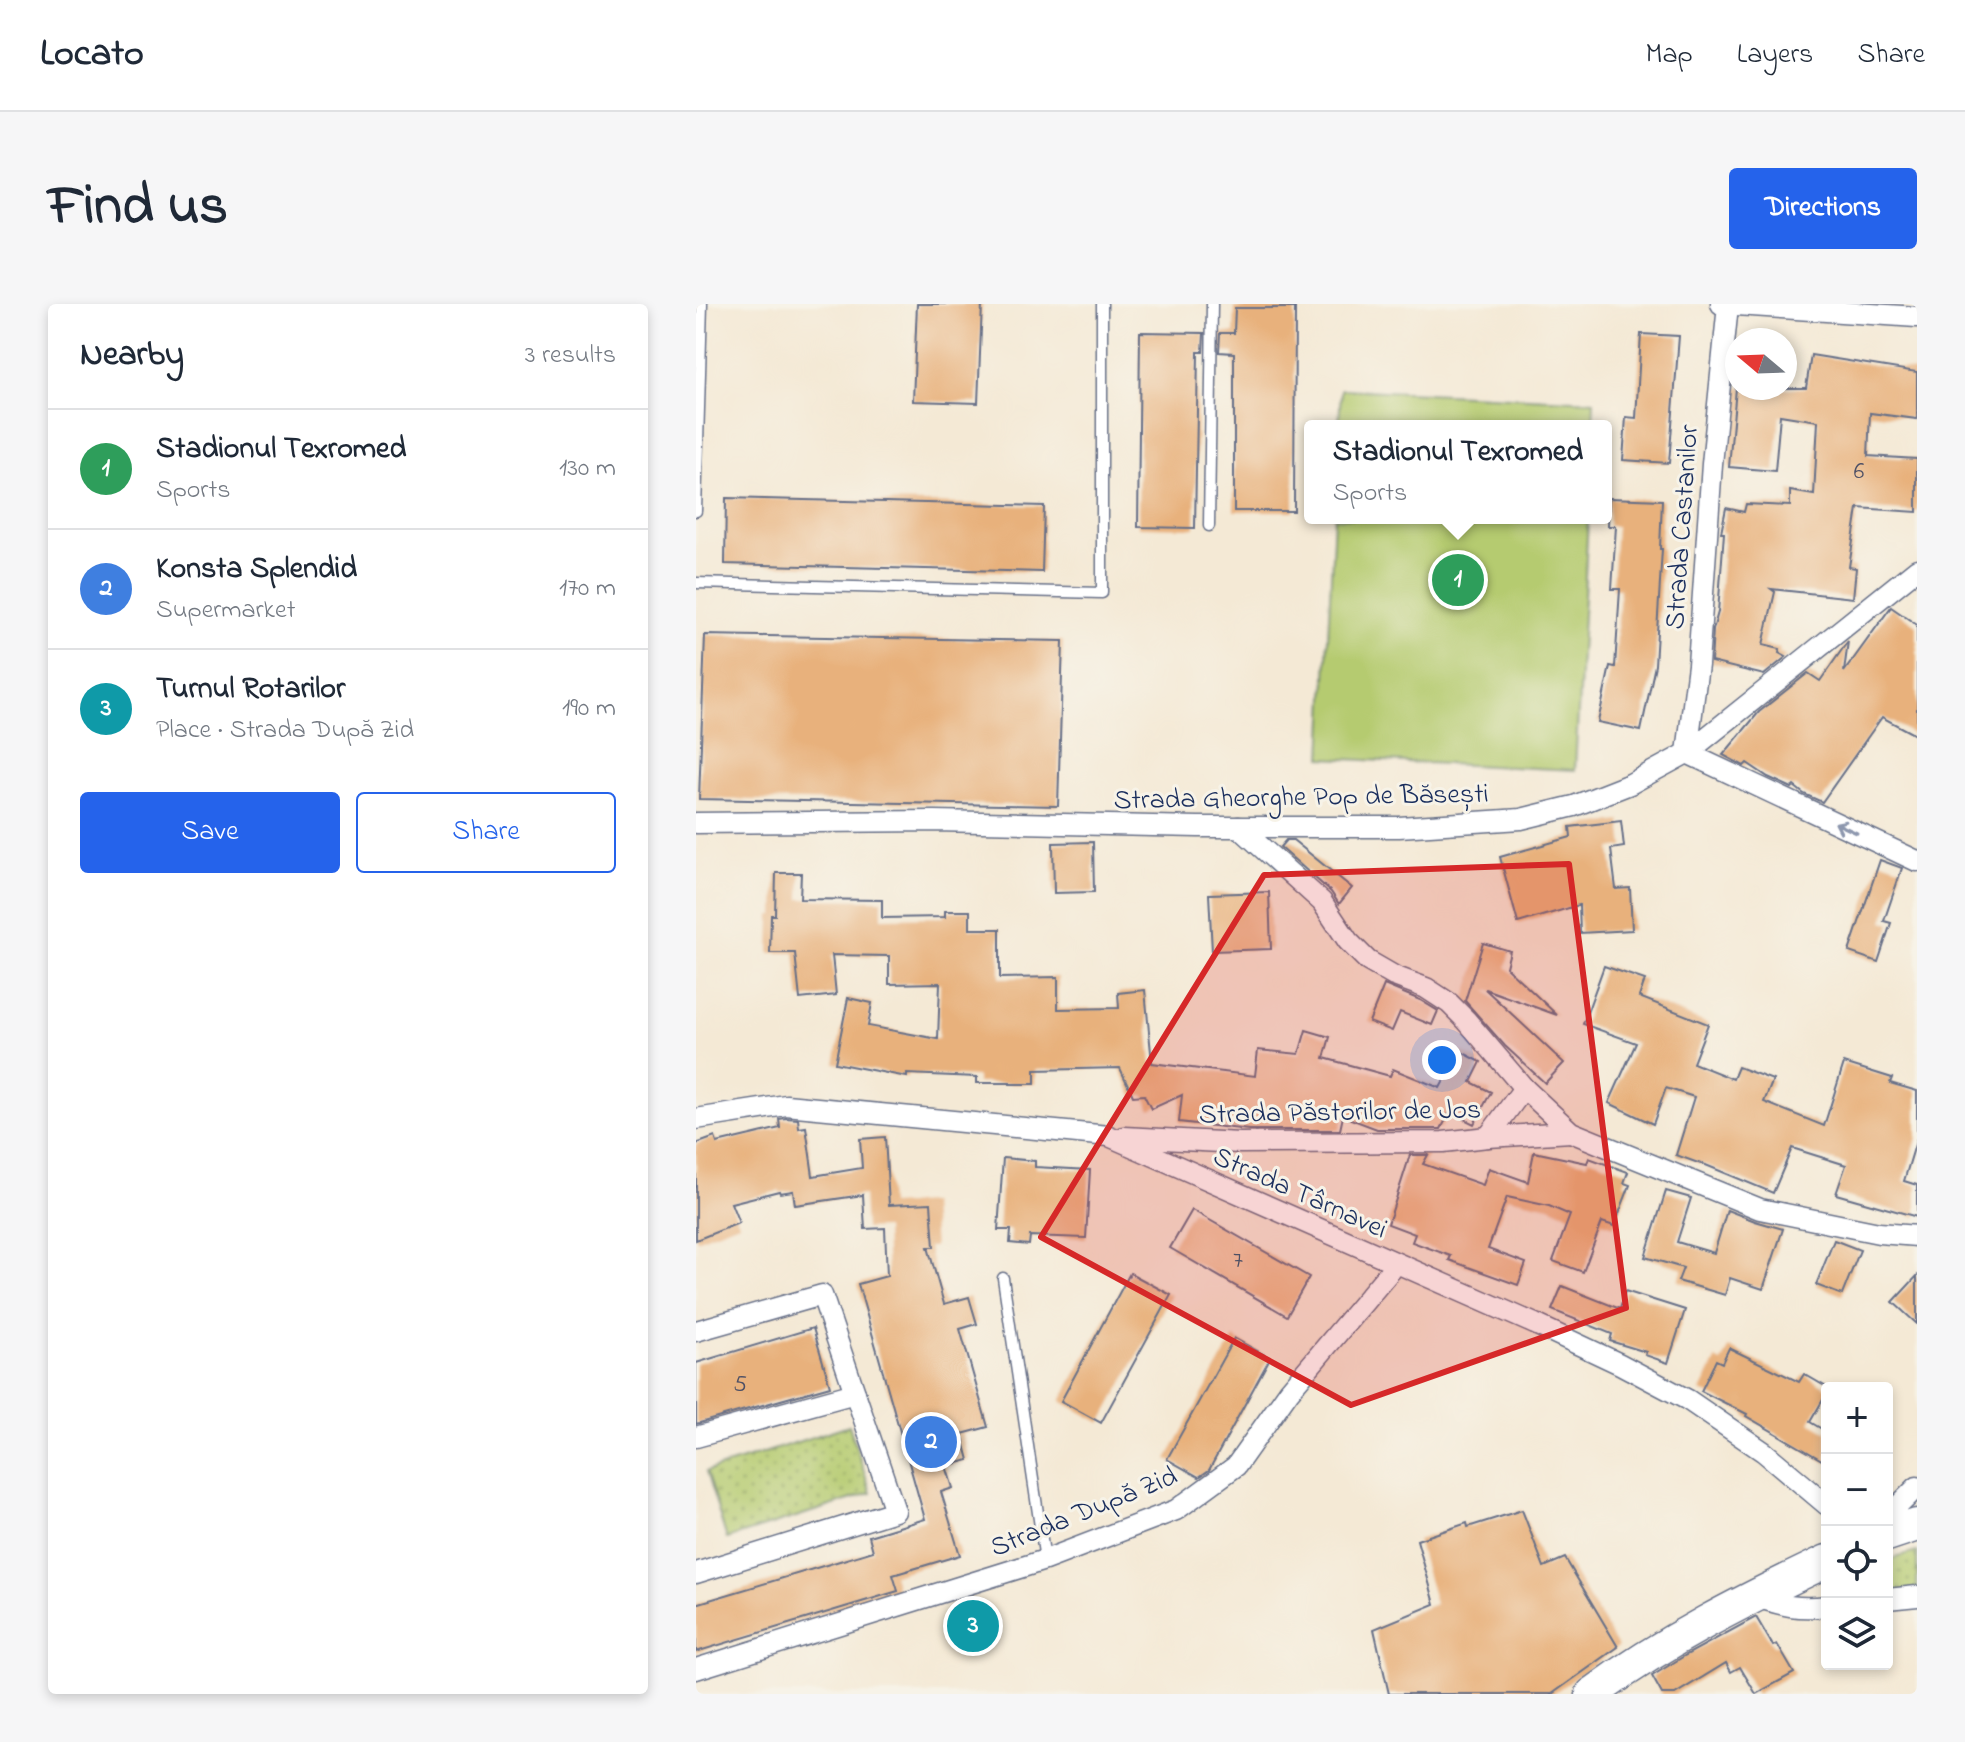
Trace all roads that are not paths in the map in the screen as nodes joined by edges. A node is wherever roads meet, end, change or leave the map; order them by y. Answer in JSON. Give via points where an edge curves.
{"nodes":[{"id":1,"x":702,"y":304,"type":"edge"},
{"id":2,"x":1102,"y":304,"type":"edge"},
{"id":3,"x":1212,"y":304,"type":"edge"},
{"id":4,"x":1721,"y":304,"type":"edge"},
{"id":5,"x":1728,"y":304,"type":"edge"},
{"id":6,"x":1917,"y":317,"type":"edge"},
{"id":7,"x":696,"y":511,"type":"edge"},
{"id":8,"x":1209,"y":526,"type":"dead end"},
{"id":9,"x":1915,"y":574,"type":"edge"},
{"id":10,"x":696,"y":583,"type":"edge"},
{"id":11,"x":1687,"y":753,"type":"junction"},
{"id":12,"x":696,"y":823,"type":"edge"},
{"id":13,"x":1239,"y":827,"type":"junction"},
{"id":14,"x":1917,"y":861,"type":"edge"},
{"id":15,"x":1524,"y":1088,"type":"junction"},
{"id":16,"x":696,"y":1119,"type":"edge"},
{"id":17,"x":1571,"y":1132,"type":"junction"},
{"id":18,"x":1109,"y":1136,"type":"junction"},
{"id":19,"x":1488,"y":1137,"type":"junction"},
{"id":20,"x":1917,"y":1236,"type":"edge"},
{"id":21,"x":1396,"y":1264,"type":"junction"},
{"id":22,"x":1003,"y":1278,"type":"dead end"},
{"id":23,"x":696,"y":1331,"type":"edge"},
{"id":24,"x":855,"y":1393,"type":"junction"},
{"id":25,"x":696,"y":1437,"type":"edge"},
{"id":26,"x":1917,"y":1487,"type":"edge"},
{"id":27,"x":1821,"y":1500,"type":"edge"},
{"id":28,"x":1893,"y":1511,"type":"edge"},
{"id":29,"x":1917,"y":1525,"type":"edge"},
{"id":30,"x":1893,"y":1533,"type":"edge"},
{"id":31,"x":1045,"y":1560,"type":"junction"},
{"id":32,"x":1821,"y":1564,"type":"edge"},
{"id":33,"x":696,"y":1573,"type":"edge"},
{"id":34,"x":1753,"y":1596,"type":"junction"},
{"id":35,"x":1917,"y":1596,"type":"edge"},
{"id":36,"x":1893,"y":1598,"type":"edge"},
{"id":37,"x":1821,"y":1607,"type":"edge"},
{"id":38,"x":696,"y":1669,"type":"edge"},
{"id":39,"x":1626,"y":1683,"type":"edge"},
{"id":40,"x":1592,"y":1694,"type":"edge"}],
"edges":[{"from":1,"to":7,"type":"lane"},
{"from":2,"to":10,"type":"lane","via":[[1102,593]]},
{"from":3,"to":8,"type":"lane"},
{"from":4,"to":5,"type":"street"},
{"from":5,"to":6,"type":"street"},
{"from":5,"to":11,"type":"street","name":"Strada Castanilor"},
{"from":9,"to":11,"type":"street","name":"Strada Gheorghe Pop de Băsești"},
{"from":11,"to":13,"type":"street","name":"Strada Gheorghe Pop de Băsești","via":[[1630,784],[1521,819],[1399,827]]},
{"from":14,"to":11,"type":"street","one_way":true},
{"from":12,"to":13,"type":"street","name":"Strada Gheorghe Pop de Băsești"},
{"from":13,"to":15,"type":"street","name":"Strada Păstorilor de Jos","via":[[1322,902],[1368,961],[1449,1003]]},
{"from":15,"to":17,"type":"street","name":"Strada Păstorilor de Jos"},
{"from":15,"to":19,"type":"street"},
{"from":16,"to":18,"type":"street","name":"Strada Târnavei","via":[[786,1105]]},
{"from":17,"to":19,"type":"street","name":"Strada Păstorilor de Jos"},
{"from":17,"to":20,"type":"street","name":"Strada Păstorilor de Jos","via":[[1760,1209]]},
{"from":18,"to":19,"type":"street","name":"Strada Păstorilor de Jos","via":[[1240,1143]]},
{"from":18,"to":21,"type":"street","name":"Strada Târnavei"},
{"from":21,"to":27,"type":"street","name":"Strada Târnavei","via":[[1535,1324],[1688,1400],[1764,1452]]},
{"from":21,"to":31,"type":"street","name":"Strada După Zid","via":[[1289,1391],[1236,1466],[1176,1510]]},
{"from":22,"to":31,"type":"lane"},
{"from":23,"to":24,"type":"street","via":[[822,1295]]},
{"from":24,"to":25,"type":"street"},
{"from":24,"to":33,"type":"street","via":[[895,1511]]},
{"from":26,"to":28,"type":"street"},
{"from":29,"to":30,"type":"main road"},
{"from":31,"to":38,"type":"street","name":"Strada După Zid"},
{"from":32,"to":34,"type":"main road"},
{"from":34,"to":37,"type":"street","via":[[1803,1609]]},
{"from":34,"to":39,"type":"main road","via":[[1675,1638]]},
{"from":35,"to":36,"type":"street"},
{"from":39,"to":40,"type":"main road"}]}
